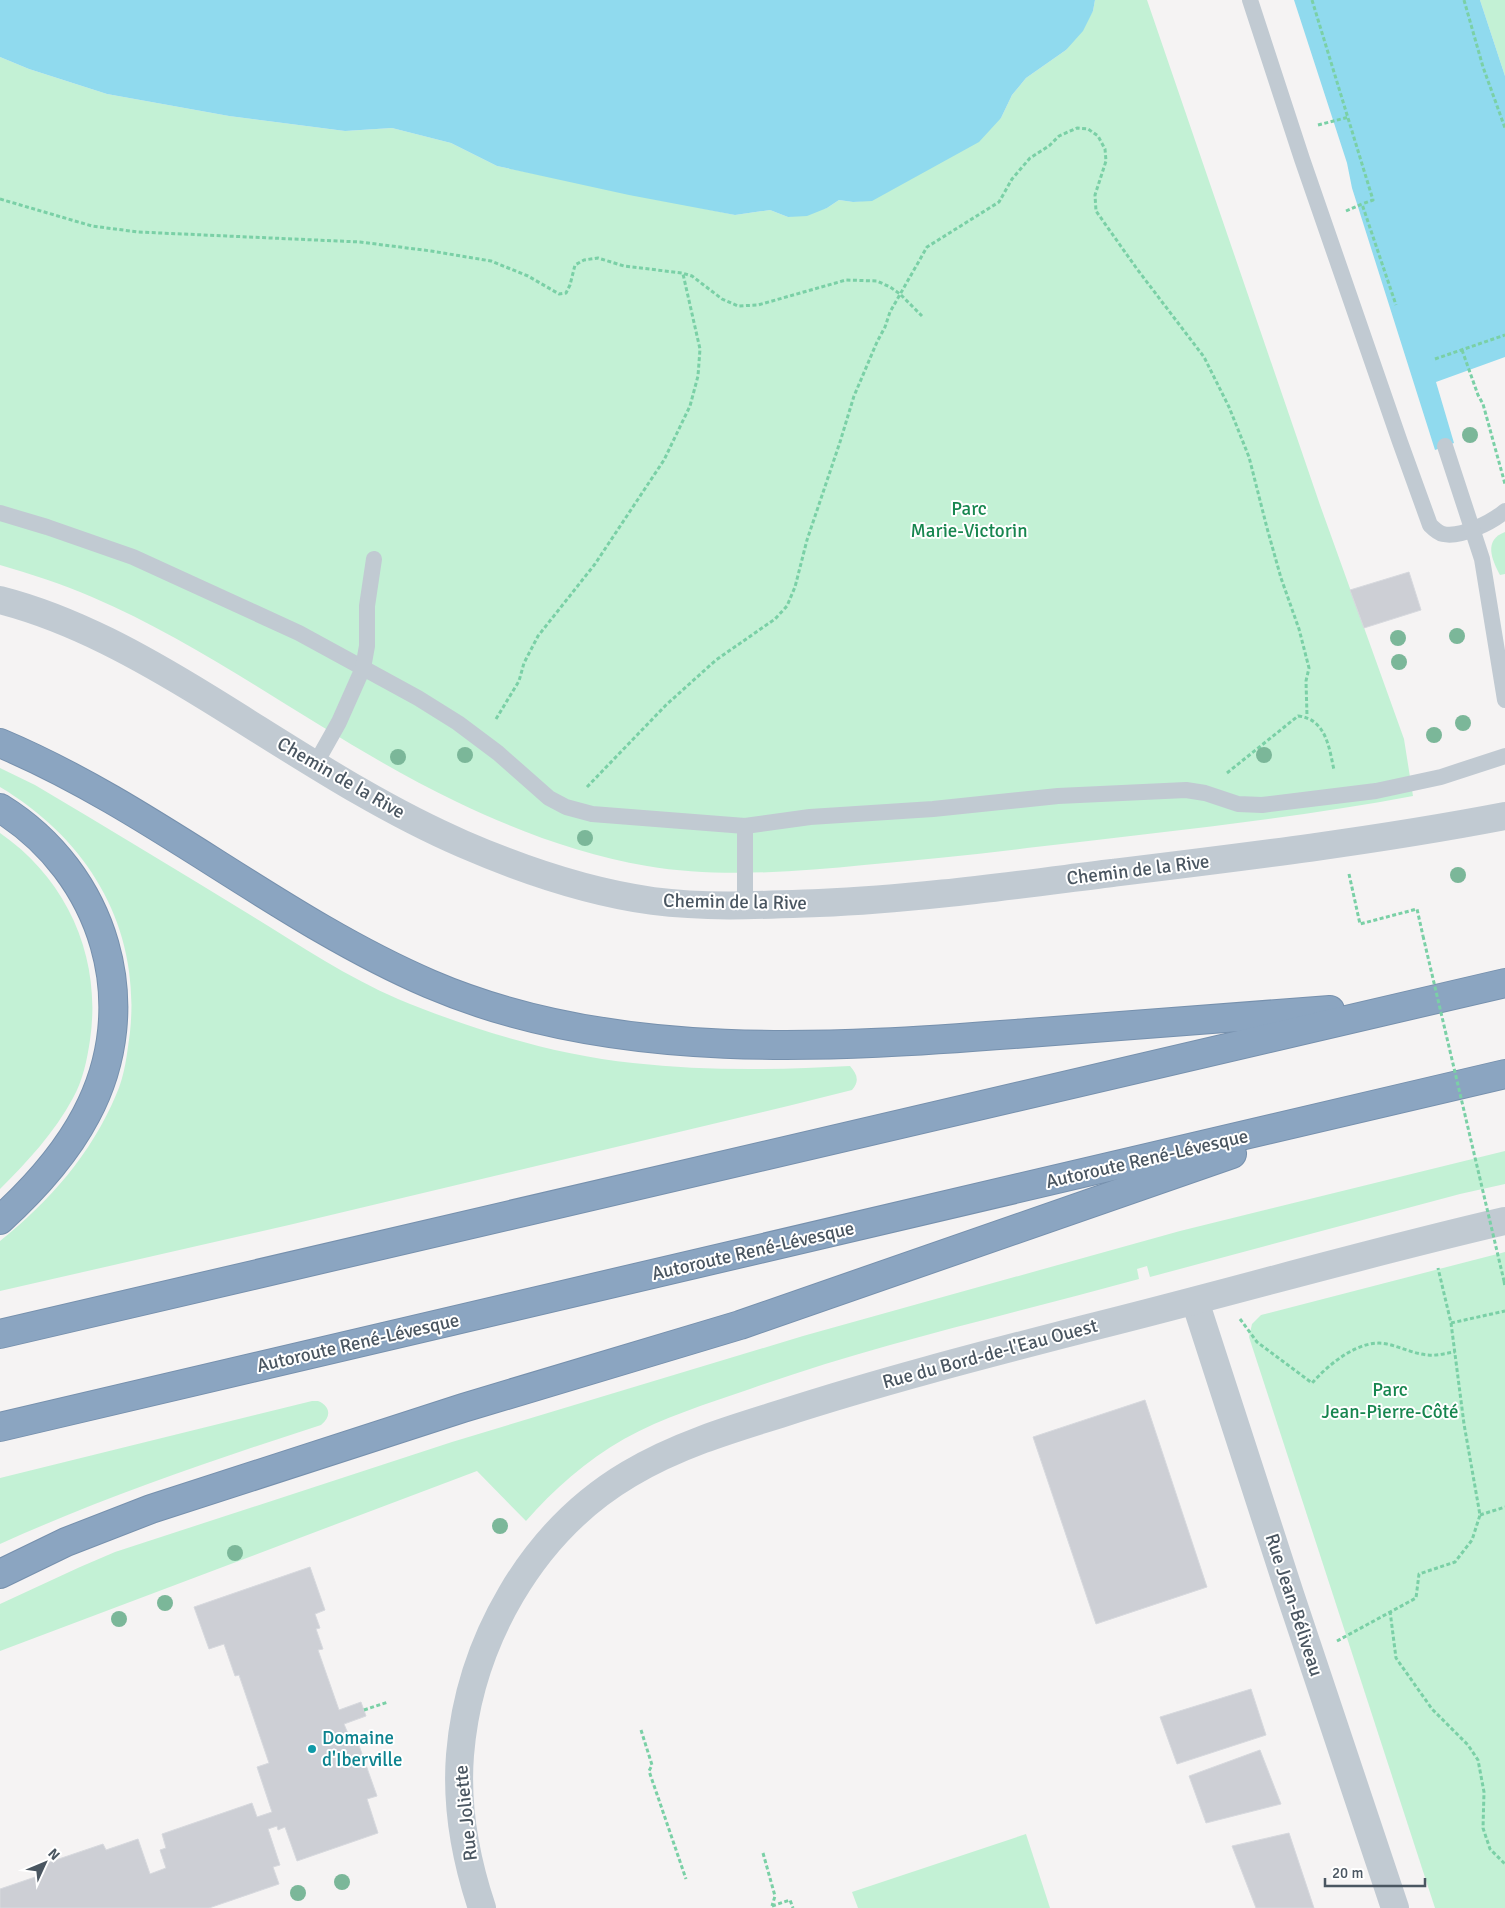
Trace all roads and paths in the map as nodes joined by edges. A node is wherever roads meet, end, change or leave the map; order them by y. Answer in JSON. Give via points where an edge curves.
{"nodes":[{"id":1,"x":1250,"y":0,"type":"edge"},
{"id":2,"x":1312,"y":0,"type":"edge"},
{"id":3,"x":1464,"y":0,"type":"edge"},
{"id":4,"x":1349,"y":117,"type":"junction"},
{"id":5,"x":1309,"y":128,"type":"dead end"},
{"id":6,"x":1505,"y":128,"type":"edge"},
{"id":7,"x":0,"y":199,"type":"edge"},
{"id":8,"x":1362,"y":204,"type":"junction"},
{"id":9,"x":1344,"y":212,"type":"dead end"},
{"id":10,"x":682,"y":273,"type":"junction"},
{"id":11,"x":900,"y":294,"type":"junction"},
{"id":12,"x":1396,"y":305,"type":"dead end"},
{"id":13,"x":922,"y":316,"type":"dead end"},
{"id":14,"x":1505,"y":336,"type":"edge"},
{"id":15,"x":1462,"y":350,"type":"junction"},
{"id":16,"x":1435,"y":359,"type":"dead end"},
{"id":17,"x":1445,"y":446,"type":"dead end"},
{"id":18,"x":1505,"y":484,"type":"edge"},
{"id":19,"x":1505,"y":511,"type":"edge"},
{"id":20,"x":0,"y":513,"type":"edge"},
{"id":21,"x":1473,"y":528,"type":"junction"},
{"id":22,"x":374,"y":559,"type":"dead end"},
{"id":23,"x":0,"y":600,"type":"edge"},
{"id":24,"x":363,"y":668,"type":"junction"},
{"id":25,"x":1505,"y":700,"type":"edge"},
{"id":26,"x":1306,"y":716,"type":"junction"},
{"id":27,"x":480,"y":739,"type":"junction"},
{"id":28,"x":0,"y":743,"type":"edge"},
{"id":29,"x":1505,"y":756,"type":"edge"},
{"id":30,"x":316,"y":763,"type":"junction"},
{"id":31,"x":1205,"y":794,"type":"junction"},
{"id":32,"x":1340,"y":796,"type":"junction"},
{"id":33,"x":0,"y":808,"type":"edge"},
{"id":34,"x":574,"y":809,"type":"junction"},
{"id":35,"x":1505,"y":816,"type":"edge"},
{"id":36,"x":744,"y":826,"type":"junction"},
{"id":37,"x":1348,"y":871,"type":"dead end"},
{"id":38,"x":745,"y":905,"type":"junction"},
{"id":39,"x":1505,"y":983,"type":"edge"},
{"id":40,"x":1419,"y":1003,"type":"junction"},
{"id":41,"x":1505,"y":1074,"type":"edge"},
{"id":42,"x":1380,"y":1103,"type":"junction"},
{"id":43,"x":0,"y":1220,"type":"edge"},
{"id":44,"x":1505,"y":1222,"type":"edge"},
{"id":45,"x":1437,"y":1263,"type":"dead end"},
{"id":46,"x":1505,"y":1287,"type":"edge"},
{"id":47,"x":1195,"y":1301,"type":"junction"},
{"id":48,"x":1505,"y":1311,"type":"edge"},
{"id":49,"x":1240,"y":1318,"type":"dead end"},
{"id":50,"x":1451,"y":1323,"type":"junction"},
{"id":51,"x":0,"y":1334,"type":"edge"},
{"id":52,"x":1455,"y":1352,"type":"junction"},
{"id":53,"x":0,"y":1427,"type":"edge"},
{"id":54,"x":1505,"y":1507,"type":"edge"},
{"id":55,"x":1480,"y":1515,"type":"junction"},
{"id":56,"x":0,"y":1574,"type":"edge"},
{"id":57,"x":522,"y":1579,"type":"joint"},
{"id":58,"x":1390,"y":1611,"type":"junction"},
{"id":59,"x":1310,"y":1655,"type":"junction"},
{"id":60,"x":388,"y":1702,"type":"dead end"},
{"id":61,"x":364,"y":1710,"type":"dead end"},
{"id":62,"x":640,"y":1730,"type":"dead end"},
{"id":63,"x":762,"y":1853,"type":"dead end"},
{"id":64,"x":1505,"y":1864,"type":"edge"},
{"id":65,"x":686,"y":1879,"type":"dead end"},
{"id":66,"x":482,"y":1908,"type":"edge"},
{"id":67,"x":793,"y":1908,"type":"edge"},
{"id":68,"x":1395,"y":1908,"type":"edge"}],
"edges":[{"from":1,"to":21,"type":"lane","via":[[1427,518],[1430,525],[1442,534]]},
{"from":2,"to":4,"type":"path"},
{"from":3,"to":6,"type":"path"},
{"from":4,"to":5,"type":"path"},
{"from":4,"to":8,"type":"path","via":[[1373,200]]},
{"from":7,"to":10,"type":"path","via":[[92,226],[138,232],[360,242],[490,261],[528,276],[559,294],[566,293],[575,265],[584,260],[598,258],[624,266]]},
{"from":8,"to":9,"type":"path"},
{"from":8,"to":12,"type":"path"},
{"from":10,"to":11,"type":"path","via":[[738,306],[758,305],[846,280],[877,281]]},
{"from":10,"to":27,"type":"path","via":[[700,349],[698,376],[690,406],[664,460],[595,564],[538,636],[505,706]]},
{"from":11,"to":13,"type":"path"},
{"from":11,"to":26,"type":"path","via":[[927,247],[999,202],[1012,179],[1030,158],[1058,136],[1077,128],[1088,129],[1098,136],[1105,149],[1106,161],[1095,196],[1096,211],[1204,357],[1249,457],[1309,668]]},
{"from":11,"to":34,"type":"path","via":[[854,396],[787,606],[775,619],[716,660],[666,705],[595,777]]},
{"from":14,"to":15,"type":"path"},
{"from":15,"to":16,"type":"path"},
{"from":15,"to":18,"type":"path","via":[[1482,404]]},
{"from":17,"to":21,"type":"lane"},
{"from":19,"to":21,"type":"lane"},
{"from":20,"to":24,"type":"lane","via":[[133,557],[298,633]]},
{"from":21,"to":25,"type":"lane","via":[[1487,586]]},
{"from":22,"to":24,"type":"lane"},
{"from":23,"to":30,"type":"street","name":"Chemin de la Rive","via":[[54,618],[138,657]]},
{"from":24,"to":27,"type":"lane","via":[[418,698]]},
{"from":24,"to":30,"type":"lane"},
{"from":26,"to":31,"type":"path","via":[[1293,718]]},
{"from":26,"to":32,"type":"path","via":[[1314,720],[1327,739]]},
{"from":27,"to":34,"type":"lane","via":[[549,798]]},
{"from":28,"to":40,"type":"highway","via":[[85,784],[328,933],[396,968],[472,1000],[537,1020],[608,1033],[690,1042],[896,1042]]},
{"from":29,"to":32,"type":"lane","via":[[1442,777]]},
{"from":30,"to":38,"type":"street","name":"Chemin de la Rive","via":[[404,815],[454,840],[574,885],[654,901]]},
{"from":31,"to":32,"type":"lane","via":[[1238,804],[1262,805]]},
{"from":31,"to":36,"type":"lane","via":[[1186,790],[1058,796],[810,817]]},
{"from":33,"to":43,"type":"highway","via":[[45,843],[84,892],[103,934],[113,1003],[113,1027],[107,1058],[86,1115],[48,1171]]},
{"from":34,"to":36,"type":"lane","via":[[592,814]]},
{"from":35,"to":38,"type":"street","name":"Chemin de la Rive","via":[[1346,843],[1017,885],[848,902]]},
{"from":36,"to":38,"type":"lane"},
{"from":37,"to":46,"type":"path","bridge":true,"via":[[1360,924],[1417,910]]},
{"from":39,"to":40,"type":"highway"},
{"from":40,"to":51,"type":"highway"},
{"from":41,"to":42,"type":"highway","name":"Autoroute René-Lévesque"},
{"from":42,"to":53,"type":"highway","name":"Autoroute René-Lévesque"},
{"from":42,"to":56,"type":"highway","via":[[740,1325],[445,1413],[151,1509],[66,1542]]},
{"from":44,"to":47,"type":"street","name":"Rue du Bord-de-l'Eau Ouest"},
{"from":45,"to":50,"type":"path"},
{"from":47,"to":57,"type":"street","name":"Rue du Bord-de-l'Eau Ouest","via":[[876,1384],[683,1447],[628,1474],[595,1498],[554,1536]]},
{"from":47,"to":59,"type":"street","name":"Rue Jean-Béliveau"},
{"from":48,"to":50,"type":"path"},
{"from":49,"to":52,"type":"path","via":[[1257,1342],[1312,1383],[1344,1355],[1374,1343],[1429,1355]]},
{"from":50,"to":52,"type":"path"},
{"from":52,"to":55,"type":"path"},
{"from":54,"to":55,"type":"path"},
{"from":55,"to":58,"type":"path","via":[[1472,1540],[1455,1562],[1419,1574],[1416,1598]]},
{"from":57,"to":66,"type":"street","name":"Rue Joliette","via":[[492,1632],[476,1671],[460,1756],[463,1827]]},
{"from":58,"to":59,"type":"path"},
{"from":58,"to":64,"type":"path","via":[[1396,1658],[1432,1709],[1468,1745],[1478,1760],[1484,1792],[1483,1828],[1490,1849]]},
{"from":59,"to":68,"type":"street","name":"Rue Jean-Béliveau"},
{"from":60,"to":61,"type":"path"},
{"from":62,"to":65,"type":"path","via":[[652,1765],[649,1771]]},
{"from":63,"to":67,"type":"path","via":[[775,1896],[772,1906],[790,1900]]}]}
